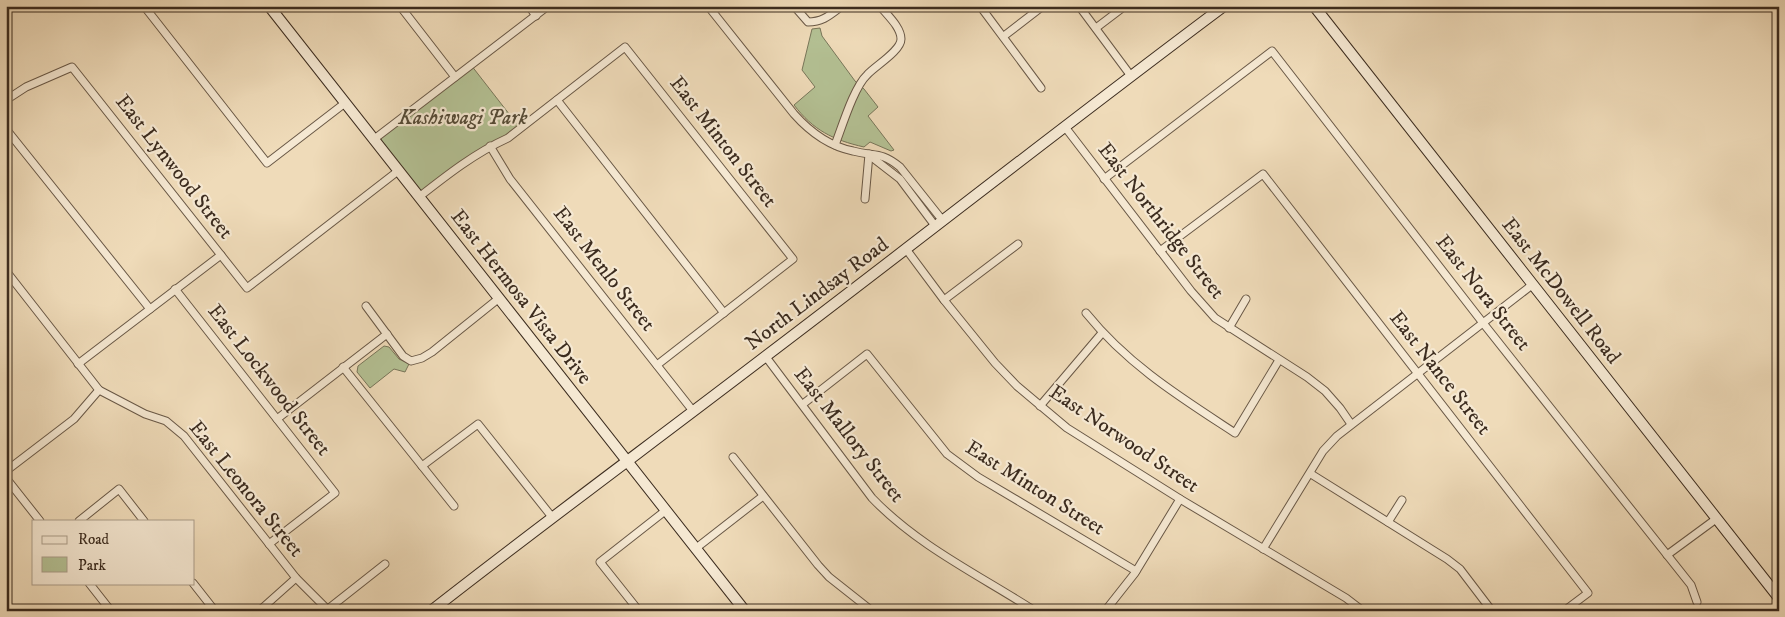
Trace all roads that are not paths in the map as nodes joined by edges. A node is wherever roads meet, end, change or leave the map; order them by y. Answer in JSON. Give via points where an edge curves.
{"nodes":[{"id":1,"x":144,"y":6,"type":"edge"},
{"id":2,"x":269,"y":6,"type":"edge"},
{"id":3,"x":400,"y":6,"type":"edge"},
{"id":4,"x":529,"y":6,"type":"edge"},
{"id":5,"x":548,"y":6,"type":"edge"},
{"id":6,"x":708,"y":6,"type":"edge"},
{"id":7,"x":794,"y":6,"type":"edge"},
{"id":8,"x":842,"y":6,"type":"edge"},
{"id":9,"x":880,"y":6,"type":"edge"},
{"id":10,"x":980,"y":6,"type":"edge"},
{"id":11,"x":1043,"y":6,"type":"edge"},
{"id":12,"x":1079,"y":6,"type":"edge"},
{"id":13,"x":1125,"y":6,"type":"edge"},
{"id":14,"x":1224,"y":6,"type":"edge"},
{"id":15,"x":1314,"y":6,"type":"edge"},
{"id":16,"x":536,"y":16,"type":"junction"},
{"id":17,"x":1096,"y":28,"type":"junction"},
{"id":18,"x":1004,"y":36,"type":"junction"},
{"id":19,"x":1131,"y":76,"type":"junction"},
{"id":20,"x":455,"y":77,"type":"junction"},
{"id":21,"x":1041,"y":88,"type":"dead end"},
{"id":22,"x":6,"y":100,"type":"edge"},
{"id":23,"x":557,"y":100,"type":"junction"},
{"id":24,"x":345,"y":103,"type":"junction"},
{"id":25,"x":1064,"y":126,"type":"junction"},
{"id":26,"x":6,"y":129,"type":"edge"},
{"id":27,"x":373,"y":140,"type":"junction"},
{"id":28,"x":835,"y":145,"type":"junction"},
{"id":29,"x":490,"y":146,"type":"junction"},
{"id":30,"x":869,"y":154,"type":"junction"},
{"id":31,"x":398,"y":171,"type":"junction"},
{"id":32,"x":1104,"y":179,"type":"junction"},
{"id":33,"x":419,"y":197,"type":"junction"},
{"id":34,"x":865,"y":199,"type":"dead end"},
{"id":35,"x":939,"y":224,"type":"junction"},
{"id":36,"x":1018,"y":244,"type":"dead end"},
{"id":37,"x":906,"y":249,"type":"junction"},
{"id":38,"x":1160,"y":251,"type":"junction"},
{"id":39,"x":221,"y":255,"type":"junction"},
{"id":40,"x":6,"y":271,"type":"edge"},
{"id":41,"x":1532,"y":285,"type":"junction"},
{"id":42,"x":175,"y":289,"type":"junction"},
{"id":43,"x":1246,"y":299,"type":"dead end"},
{"id":44,"x":498,"y":300,"type":"junction"},
{"id":45,"x":944,"y":300,"type":"junction"},
{"id":46,"x":366,"y":306,"type":"dead end"},
{"id":47,"x":150,"y":309,"type":"junction"},
{"id":48,"x":724,"y":313,"type":"junction"},
{"id":49,"x":1086,"y":313,"type":"dead end"},
{"id":50,"x":1484,"y":323,"type":"junction"},
{"id":51,"x":1229,"y":328,"type":"junction"},
{"id":52,"x":1102,"y":333,"type":"junction"},
{"id":53,"x":387,"y":334,"type":"junction"},
{"id":54,"x":766,"y":357,"type":"junction"},
{"id":55,"x":1279,"y":360,"type":"junction"},
{"id":56,"x":78,"y":364,"type":"junction"},
{"id":57,"x":658,"y":365,"type":"junction"},
{"id":58,"x":343,"y":367,"type":"junction"},
{"id":59,"x":1418,"y":373,"type":"junction"},
{"id":60,"x":99,"y":390,"type":"junction"},
{"id":61,"x":802,"y":404,"type":"junction"},
{"id":62,"x":1040,"y":406,"type":"junction"},
{"id":63,"x":693,"y":411,"type":"junction"},
{"id":64,"x":277,"y":419,"type":"junction"},
{"id":65,"x":1351,"y":424,"type":"junction"},
{"id":66,"x":733,"y":457,"type":"dead end"},
{"id":67,"x":626,"y":461,"type":"junction"},
{"id":68,"x":422,"y":466,"type":"junction"},
{"id":69,"x":6,"y":471,"type":"edge"},
{"id":70,"x":1310,"y":474,"type":"junction"},
{"id":71,"x":6,"y":478,"type":"edge"},
{"id":72,"x":763,"y":496,"type":"junction"},
{"id":73,"x":1180,"y":499,"type":"junction"},
{"id":74,"x":1402,"y":500,"type":"dead end"},
{"id":75,"x":454,"y":506,"type":"dead end"},
{"id":76,"x":665,"y":510,"type":"junction"},
{"id":77,"x":552,"y":517,"type":"junction"},
{"id":78,"x":1716,"y":519,"type":"junction"},
{"id":79,"x":39,"y":520,"type":"edge"},
{"id":80,"x":80,"y":520,"type":"edge"},
{"id":81,"x":143,"y":520,"type":"edge"},
{"id":82,"x":1388,"y":522,"type":"junction"},
{"id":83,"x":269,"y":544,"type":"junction"},
{"id":84,"x":695,"y":548,"type":"junction"},
{"id":85,"x":1264,"y":549,"type":"junction"},
{"id":86,"x":1667,"y":556,"type":"junction"},
{"id":87,"x":385,"y":564,"type":"dead end"},
{"id":88,"x":1136,"y":571,"type":"junction"},
{"id":89,"x":296,"y":578,"type":"junction"},
{"id":90,"x":90,"y":584,"type":"edge"},
{"id":91,"x":194,"y":584,"type":"edge"},
{"id":92,"x":1779,"y":598,"type":"edge"},
{"id":93,"x":1697,"y":602,"type":"dead end"},
{"id":94,"x":329,"y":610,"type":"edge"},
{"id":95,"x":110,"y":611,"type":"edge"},
{"id":96,"x":215,"y":611,"type":"edge"},
{"id":97,"x":259,"y":611,"type":"edge"},
{"id":98,"x":432,"y":611,"type":"edge"},
{"id":99,"x":639,"y":611,"type":"edge"},
{"id":100,"x":745,"y":611,"type":"edge"},
{"id":101,"x":872,"y":611,"type":"edge"},
{"id":102,"x":1035,"y":611,"type":"edge"},
{"id":103,"x":1105,"y":611,"type":"edge"},
{"id":104,"x":1363,"y":611,"type":"edge"},
{"id":105,"x":1492,"y":611,"type":"edge"},
{"id":106,"x":1564,"y":611,"type":"edge"}],
"edges":[{"from":1,"to":24,"type":"street","via":[[268,163]]},
{"from":2,"to":24,"type":"main road","name":"East Hermosa Vista Drive"},
{"from":3,"to":20,"type":"street"},
{"from":4,"to":16,"type":"street"},
{"from":5,"to":16,"type":"street"},
{"from":6,"to":28,"type":"street","via":[[794,114],[819,138]]},
{"from":7,"to":8,"type":"street","via":[[808,22],[819,22]]},
{"from":9,"to":28,"type":"street","via":[[898,29],[901,39],[898,48],[865,76]]},
{"from":10,"to":18,"type":"street"},
{"from":11,"to":18,"type":"street"},
{"from":12,"to":17,"type":"street"},
{"from":13,"to":17,"type":"street"},
{"from":14,"to":19,"type":"main road","name":"North Lindsay Road"},
{"from":15,"to":41,"type":"main road","name":"East McDowell Road"},
{"from":16,"to":20,"type":"street"},
{"from":17,"to":19,"type":"street"},
{"from":18,"to":21,"type":"street"},
{"from":19,"to":25,"type":"main road","name":"North Lindsay Road"},
{"from":20,"to":27,"type":"street"},
{"from":22,"to":39,"type":"street","name":"East Lynwood Street","via":[[26,87],[72,67]]},
{"from":23,"to":29,"type":"street","via":[[508,138]]},
{"from":23,"to":48,"type":"street"},
{"from":23,"to":48,"type":"street","name":"East Minton Street","via":[[625,47],[792,259]]},
{"from":24,"to":27,"type":"main road","name":"East Hermosa Vista Drive"},
{"from":25,"to":32,"type":"street","name":"East Northridge Street"},
{"from":25,"to":35,"type":"main road","name":"North Lindsay Road"},
{"from":26,"to":47,"type":"street"},
{"from":27,"to":31,"type":"main road","name":"East Hermosa Vista Drive"},
{"from":28,"to":30,"type":"street"},
{"from":29,"to":33,"type":"street"},
{"from":29,"to":57,"type":"street","name":"East Menlo Street","via":[[510,179]]},
{"from":30,"to":34,"type":"street"},
{"from":30,"to":35,"type":"street","via":[[900,179]]},
{"from":31,"to":33,"type":"main road","name":"East Hermosa Vista Drive"},
{"from":31,"to":39,"type":"street","name":"East Lynwood Street","via":[[247,288]]},
{"from":32,"to":38,"type":"street","name":"East Northridge Street"},
{"from":32,"to":50,"type":"street","name":"East Nora Street","via":[[1272,51]]},
{"from":33,"to":44,"type":"main road","name":"East Hermosa Vista Drive"},
{"from":35,"to":37,"type":"main road","name":"North Lindsay Road"},
{"from":36,"to":45,"type":"street"},
{"from":37,"to":45,"type":"street","name":"East Norwood Street"},
{"from":37,"to":54,"type":"main road","name":"North Lindsay Road"},
{"from":38,"to":51,"type":"street","name":"East Northridge Street","via":[[1202,305]]},
{"from":38,"to":59,"type":"street","name":"East Nance Street","via":[[1263,174]]},
{"from":39,"to":42,"type":"street"},
{"from":40,"to":56,"type":"street","name":"East Leonora Street"},
{"from":41,"to":50,"type":"street"},
{"from":41,"to":78,"type":"main road","name":"East McDowell Road"},
{"from":42,"to":47,"type":"street"},
{"from":42,"to":64,"type":"street","name":"East Lockwood Street"},
{"from":43,"to":51,"type":"street"},
{"from":44,"to":53,"type":"street","via":[[422,358],[411,361],[403,356]]},
{"from":44,"to":67,"type":"main road","name":"East Hermosa Vista Drive"},
{"from":45,"to":62,"type":"street","name":"East Norwood Street","via":[[994,363]]},
{"from":46,"to":53,"type":"street"},
{"from":47,"to":56,"type":"street"},
{"from":48,"to":57,"type":"street"},
{"from":49,"to":52,"type":"street"},
{"from":50,"to":59,"type":"street"},
{"from":50,"to":86,"type":"street","name":"East Nora Street"},
{"from":51,"to":55,"type":"street","name":"East Northridge Street"},
{"from":52,"to":55,"type":"street","via":[[1135,364],[1235,433]]},
{"from":52,"to":62,"type":"street"},
{"from":53,"to":58,"type":"street"},
{"from":54,"to":61,"type":"street","name":"East Mallory Street"},
{"from":54,"to":63,"type":"main road","name":"North Lindsay Road"},
{"from":55,"to":65,"type":"street","name":"East Northridge Street","via":[[1325,391]]},
{"from":56,"to":60,"type":"street","name":"East Leonora Street"},
{"from":57,"to":63,"type":"street","name":"East Menlo Street"},
{"from":58,"to":64,"type":"street"},
{"from":58,"to":68,"type":"street"},
{"from":59,"to":65,"type":"street"},
{"from":59,"to":106,"type":"street","name":"East Nance Street","via":[[1588,593]]},
{"from":60,"to":69,"type":"street","via":[[74,419]]},
{"from":60,"to":83,"type":"street","name":"East Leonora Street","via":[[166,421],[184,436]]},
{"from":61,"to":88,"type":"street","name":"East Minton Street","via":[[867,354],[947,454],[978,477]]},
{"from":61,"to":102,"type":"street","name":"East Mallory Street","via":[[872,498],[890,517],[917,538]]},
{"from":62,"to":73,"type":"street","name":"East Norwood Street","via":[[1067,428]]},
{"from":63,"to":67,"type":"main road","name":"North Lindsay Road"},
{"from":64,"to":83,"type":"street","name":"East Lockwood Street","via":[[335,493]]},
{"from":65,"to":70,"type":"street","via":[[1323,451]]},
{"from":66,"to":72,"type":"street"},
{"from":67,"to":76,"type":"main road","name":"East Hermosa Vista Drive"},
{"from":67,"to":77,"type":"main road","name":"North Lindsay Road"},
{"from":68,"to":75,"type":"street"},
{"from":68,"to":77,"type":"street","via":[[478,424]]},
{"from":70,"to":82,"type":"street"},
{"from":70,"to":85,"type":"street"},
{"from":71,"to":79,"type":"street"},
{"from":72,"to":84,"type":"street"},
{"from":72,"to":101,"type":"street","via":[[830,577]]},
{"from":73,"to":85,"type":"street","name":"East Norwood Street"},
{"from":73,"to":88,"type":"street"},
{"from":74,"to":82,"type":"street"},
{"from":76,"to":84,"type":"main road","name":"East Hermosa Vista Drive"},
{"from":76,"to":99,"type":"street","via":[[600,562]]},
{"from":77,"to":98,"type":"main road","name":"North Lindsay Road"},
{"from":78,"to":86,"type":"street"},
{"from":78,"to":92,"type":"main road","name":"East McDowell Road"},
{"from":80,"to":81,"type":"street","via":[[119,489]]},
{"from":82,"to":105,"type":"street","via":[[1460,569]]},
{"from":83,"to":89,"type":"street","name":"East Leonora Street"},
{"from":84,"to":100,"type":"main road","name":"East Hermosa Vista Drive"},
{"from":85,"to":104,"type":"street","name":"East Norwood Street"},
{"from":86,"to":93,"type":"street","name":"East Nora Street","via":[[1691,585]]},
{"from":87,"to":94,"type":"street"},
{"from":88,"to":103,"type":"street"},
{"from":89,"to":94,"type":"street","name":"East Leonora Street"},
{"from":89,"to":97,"type":"street"},
{"from":90,"to":95,"type":"street"},
{"from":91,"to":96,"type":"street"}]}
